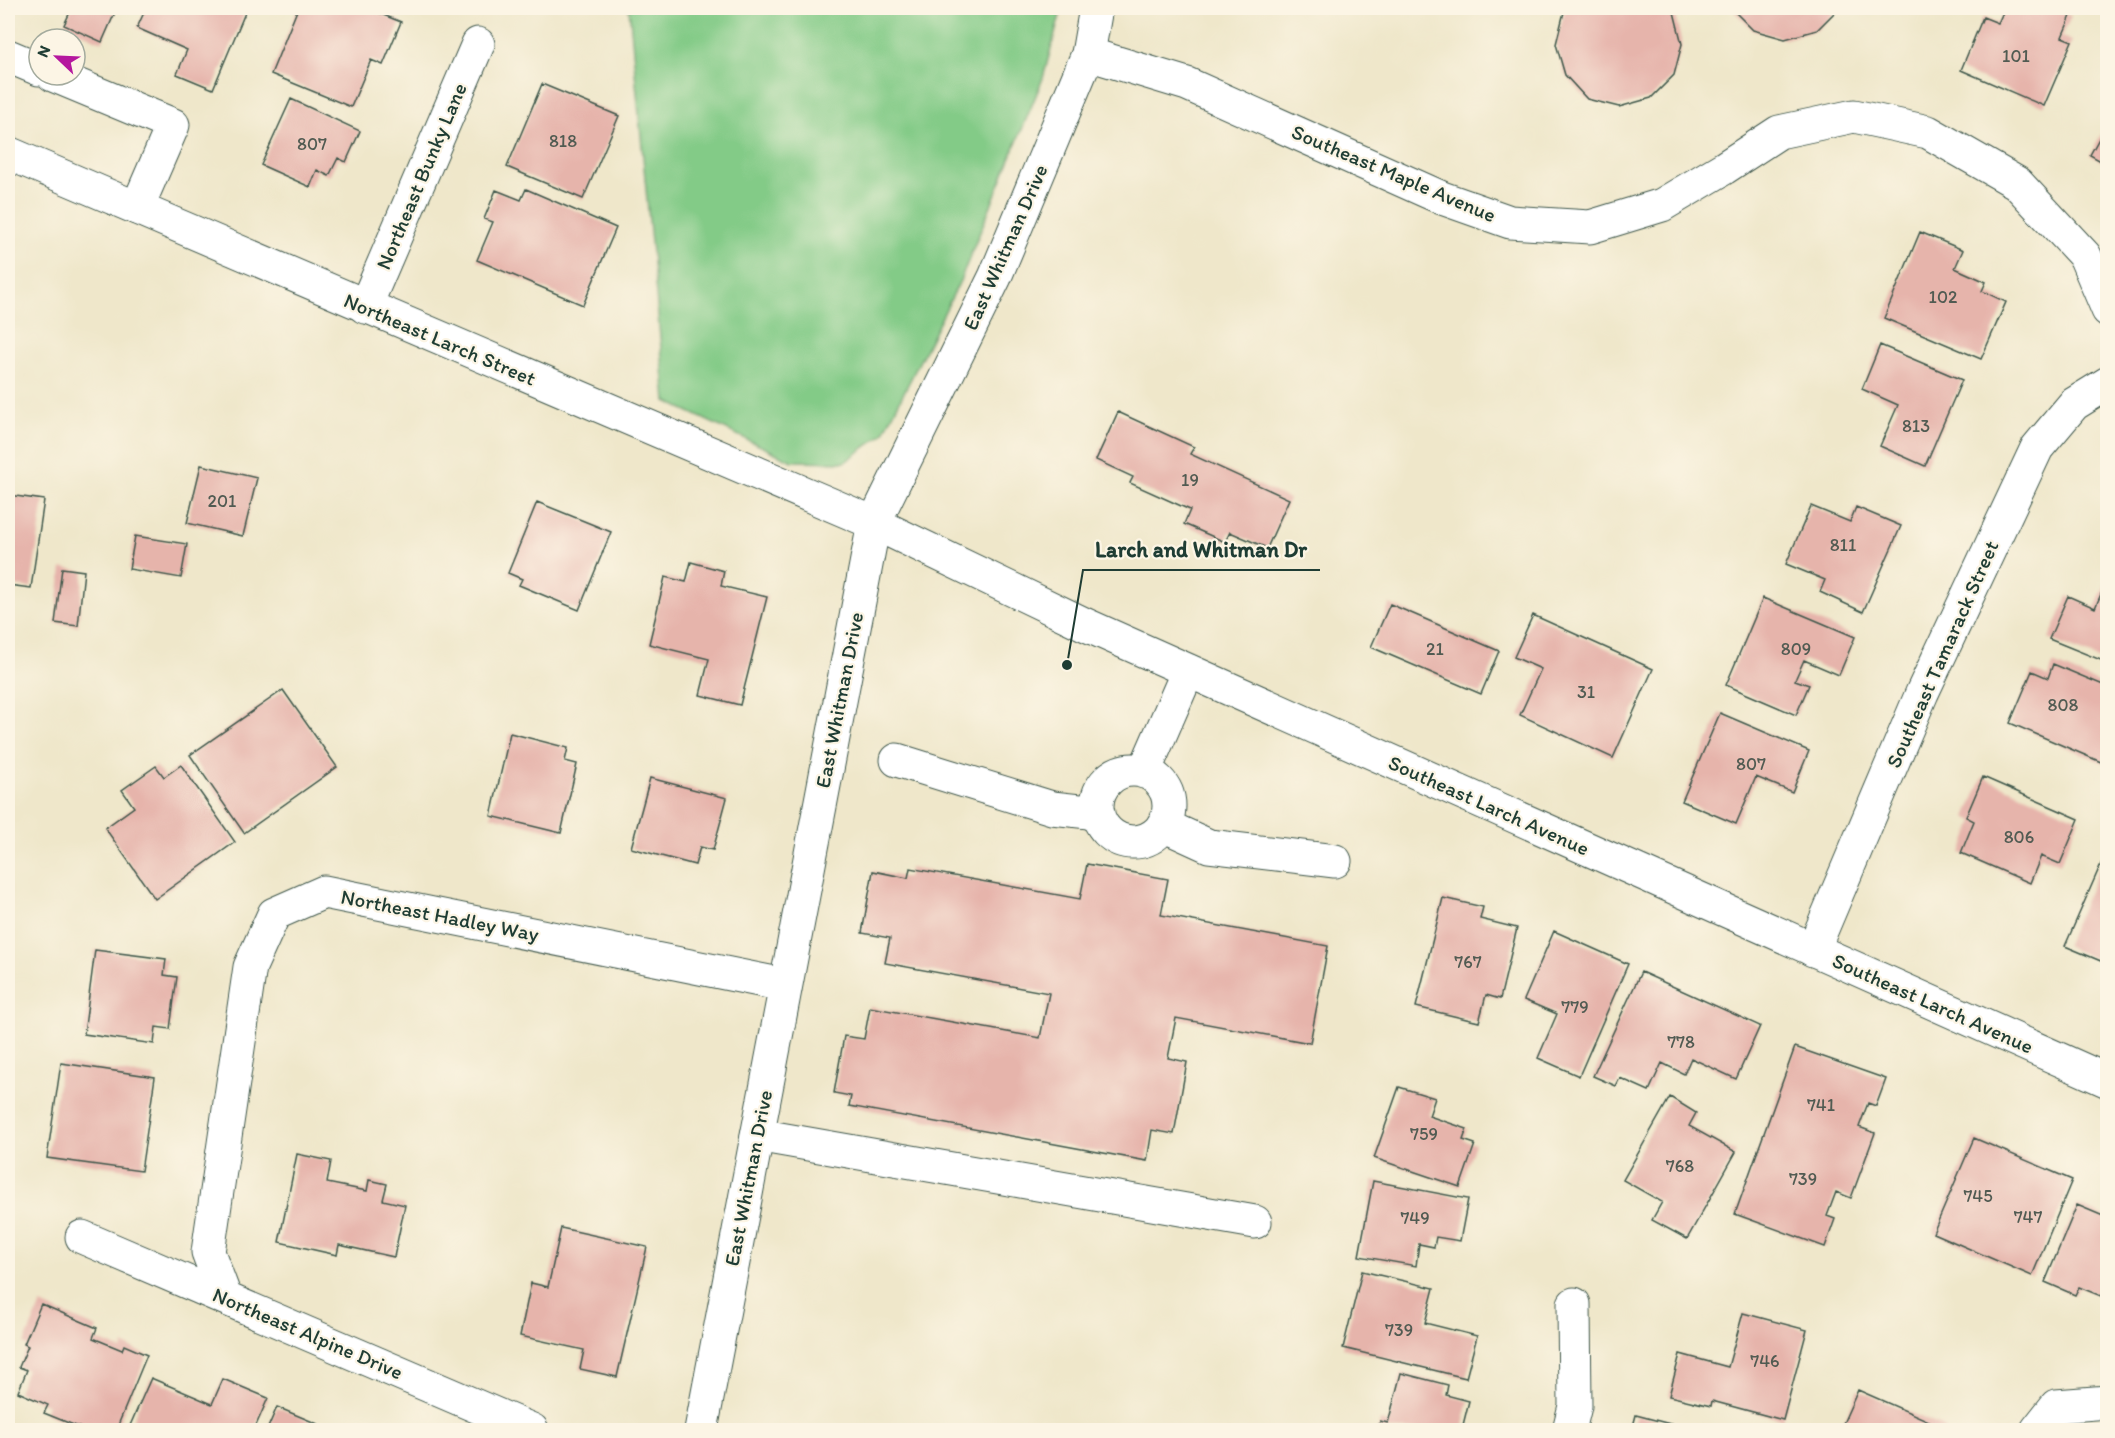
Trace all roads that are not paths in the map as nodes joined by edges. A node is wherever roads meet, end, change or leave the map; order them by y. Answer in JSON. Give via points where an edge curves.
{"nodes":[{"id":1,"x":1096,"y":8,"type":"edge"},
{"id":2,"x":478,"y":44,"type":"dead end"},
{"id":3,"x":1088,"y":54,"type":"junction"},
{"id":4,"x":8,"y":56,"type":"edge"},
{"id":5,"x":27,"y":64,"type":"edge"},
{"id":6,"x":82,"y":87,"type":"edge"},
{"id":7,"x":8,"y":153,"type":"edge"},
{"id":8,"x":137,"y":208,"type":"junction"},
{"id":9,"x":365,"y":307,"type":"junction"},
{"id":10,"x":2108,"y":310,"type":"edge"},
{"id":11,"x":2108,"y":383,"type":"edge"},
{"id":12,"x":874,"y":523,"type":"junction"},
{"id":13,"x":1188,"y":671,"type":"junction"},
{"id":14,"x":897,"y":760,"type":"dead end"},
{"id":15,"x":1144,"y":772,"type":"junction"},
{"id":16,"x":1098,"y":813,"type":"junction"},
{"id":17,"x":1163,"y":825,"type":"junction"},
{"id":18,"x":1335,"y":861,"type":"dead end"},
{"id":19,"x":1813,"y":950,"type":"junction"},
{"id":20,"x":784,"y":985,"type":"junction"},
{"id":21,"x":2108,"y":1081,"type":"edge"},
{"id":22,"x":757,"y":1135,"type":"junction"},
{"id":23,"x":1255,"y":1222,"type":"dead end"},
{"id":24,"x":82,"y":1237,"type":"dead end"},
{"id":25,"x":225,"y":1297,"type":"junction"},
{"id":26,"x":1574,"y":1304,"type":"dead end"},
{"id":27,"x":2108,"y":1402,"type":"edge"},
{"id":28,"x":532,"y":1431,"type":"edge"},
{"id":29,"x":701,"y":1431,"type":"edge"},
{"id":30,"x":1569,"y":1431,"type":"edge"},
{"id":31,"x":2037,"y":1431,"type":"edge"}],
"edges":[{"from":1,"to":3,"type":"street","name":"East Whitman Drive"},
{"from":2,"to":9,"type":"street","name":"Northeast Bunky Lane"},
{"from":3,"to":10,"type":"street","name":"Southeast Maple Avenue","via":[[1187,84],[1442,198],[1510,222],[1590,227],[1662,205],[1779,132],[1854,116],[1928,132],[2017,183],[2085,256]]},
{"from":3,"to":12,"type":"street","name":"East Whitman Drive","via":[[995,277]]},
{"from":4,"to":5,"type":"street"},
{"from":6,"to":8,"type":"street","via":[[173,124]]},
{"from":7,"to":8,"type":"street","name":"Northeast Larch Street"},
{"from":8,"to":9,"type":"street","name":"Northeast Larch Street"},
{"from":9,"to":12,"type":"street","name":"Northeast Larch Street"},
{"from":11,"to":19,"type":"street","name":"Southeast Tamarack Street","via":[[2074,404],[2037,448],[1922,693]]},
{"from":12,"to":13,"type":"street","name":"Southeast Larch Avenue"},
{"from":12,"to":20,"type":"street","name":"East Whitman Drive"},
{"from":13,"to":15,"type":"street"},
{"from":13,"to":19,"type":"street","name":"Southeast Larch Avenue"},
{"from":14,"to":16,"type":"street","via":[[1052,808]]},
{"from":15,"to":16,"type":"street","via":[[1126,770],[1113,776],[1103,786]]},
{"from":15,"to":17,"type":"street","via":[[1163,785],[1168,798]]},
{"from":16,"to":17,"type":"street","via":[[1103,826],[1126,841],[1153,836]]},
{"from":17,"to":18,"type":"street","via":[[1209,846]]},
{"from":19,"to":21,"type":"street","name":"Southeast Larch Avenue"},
{"from":20,"to":22,"type":"street","name":"East Whitman Drive"},
{"from":20,"to":25,"type":"street","name":"Northeast Hadley Way","via":[[324,892],[274,914],[250,967],[208,1252]]},
{"from":22,"to":23,"type":"street"},
{"from":22,"to":29,"type":"street","name":"East Whitman Drive"},
{"from":24,"to":25,"type":"street","name":"Northeast Alpine Drive"},
{"from":25,"to":28,"type":"street","name":"Northeast Alpine Drive"},
{"from":26,"to":30,"type":"street","via":[[1575,1406]]},
{"from":27,"to":31,"type":"street","via":[[2056,1406]]}]}
